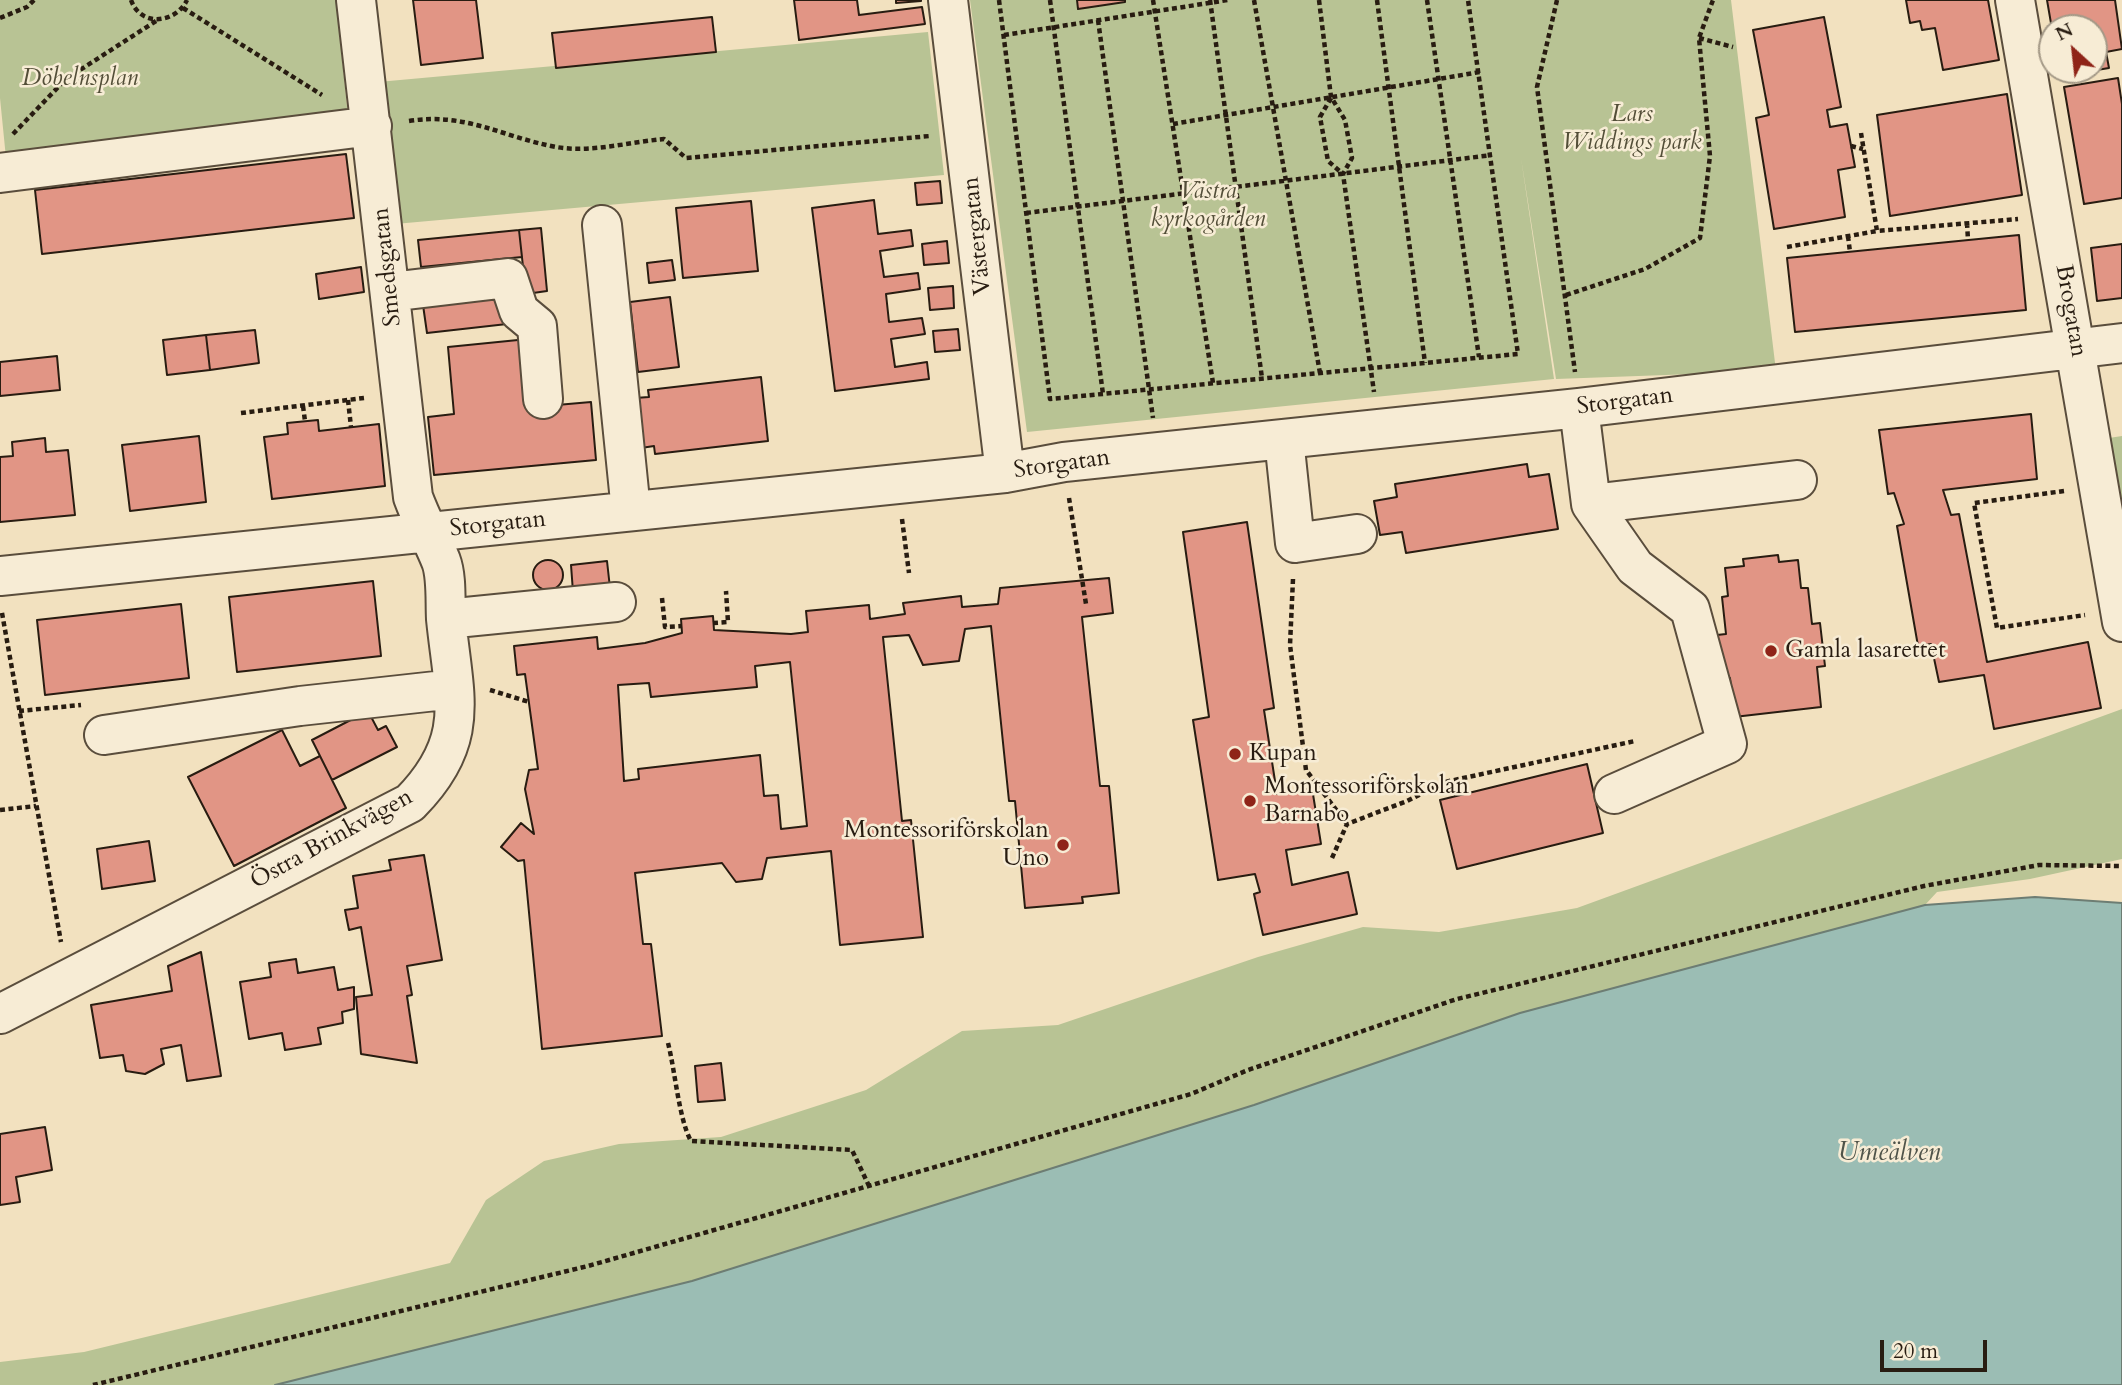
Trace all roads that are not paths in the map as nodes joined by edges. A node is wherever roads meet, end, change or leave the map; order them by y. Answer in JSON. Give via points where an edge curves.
{"nodes":[{"id":1,"x":356,"y":0,"type":"edge"},
{"id":2,"x":948,"y":0,"type":"edge"},
{"id":3,"x":2015,"y":0,"type":"edge"},
{"id":4,"x":372,"y":127,"type":"junction"},
{"id":5,"x":5,"y":155,"type":"edge"},
{"id":6,"x":602,"y":225,"type":"dead end"},
{"id":7,"x":390,"y":292,"type":"junction"},
{"id":8,"x":2122,"y":343,"type":"edge"},
{"id":9,"x":2076,"y":347,"type":"junction"},
{"id":10,"x":1578,"y":392,"type":"junction"},
{"id":11,"x":543,"y":398,"type":"dead end"},
{"id":12,"x":1284,"y":439,"type":"junction"},
{"id":13,"x":1005,"y":473,"type":"junction"},
{"id":14,"x":1797,"y":480,"type":"dead end"},
{"id":15,"x":1591,"y":504,"type":"junction"},
{"id":16,"x":631,"y":511,"type":"junction"},
{"id":17,"x":425,"y":532,"type":"junction"},
{"id":18,"x":1357,"y":534,"type":"dead end"},
{"id":19,"x":0,"y":576,"type":"edge"},
{"id":20,"x":616,"y":602,"type":"dead end"},
{"id":21,"x":2121,"y":616,"type":"edge"},
{"id":22,"x":446,"y":619,"type":"junction"},
{"id":23,"x":465,"y":687,"type":"junction"},
{"id":24,"x":104,"y":735,"type":"dead end"},
{"id":25,"x":1614,"y":794,"type":"dead end"},
{"id":26,"x":0,"y":1012,"type":"edge"}],
"edges":[{"from":1,"to":4,"type":"street","name":"Smedsgatan"},
{"from":2,"to":13,"type":"street","name":"Västergatan"},
{"from":3,"to":9,"type":"street","name":"Brogatan"},
{"from":4,"to":5,"type":"street"},
{"from":4,"to":7,"type":"street","name":"Smedsgatan"},
{"from":6,"to":16,"type":"street"},
{"from":7,"to":11,"type":"street","via":[[508,278],[519,311],[537,326]]},
{"from":7,"to":17,"type":"street","name":"Smedsgatan","via":[[413,497]]},
{"from":8,"to":9,"type":"street","name":"Storgatan"},
{"from":9,"to":10,"type":"street","name":"Storgatan"},
{"from":9,"to":21,"type":"street","name":"Brogatan"},
{"from":10,"to":12,"type":"street","name":"Storgatan"},
{"from":10,"to":15,"type":"street"},
{"from":12,"to":13,"type":"street","name":"Storgatan","via":[[1064,462]]},
{"from":12,"to":18,"type":"street","via":[[1295,543]]},
{"from":13,"to":16,"type":"street","name":"Storgatan"},
{"from":14,"to":15,"type":"street"},
{"from":15,"to":25,"type":"street","via":[[1635,567],[1690,609],[1727,744]]},
{"from":16,"to":17,"type":"street","name":"Storgatan"},
{"from":17,"to":19,"type":"street","name":"Storgatan"},
{"from":17,"to":22,"type":"street","name":"Östra Brinkvägen","via":[[442,562]]},
{"from":20,"to":22,"type":"street"},
{"from":22,"to":23,"type":"street","name":"Östra Brinkvägen"},
{"from":23,"to":24,"type":"street"},
{"from":23,"to":26,"type":"street","name":"Östra Brinkvägen","via":[[447,752],[434,778],[410,803]]}]}
